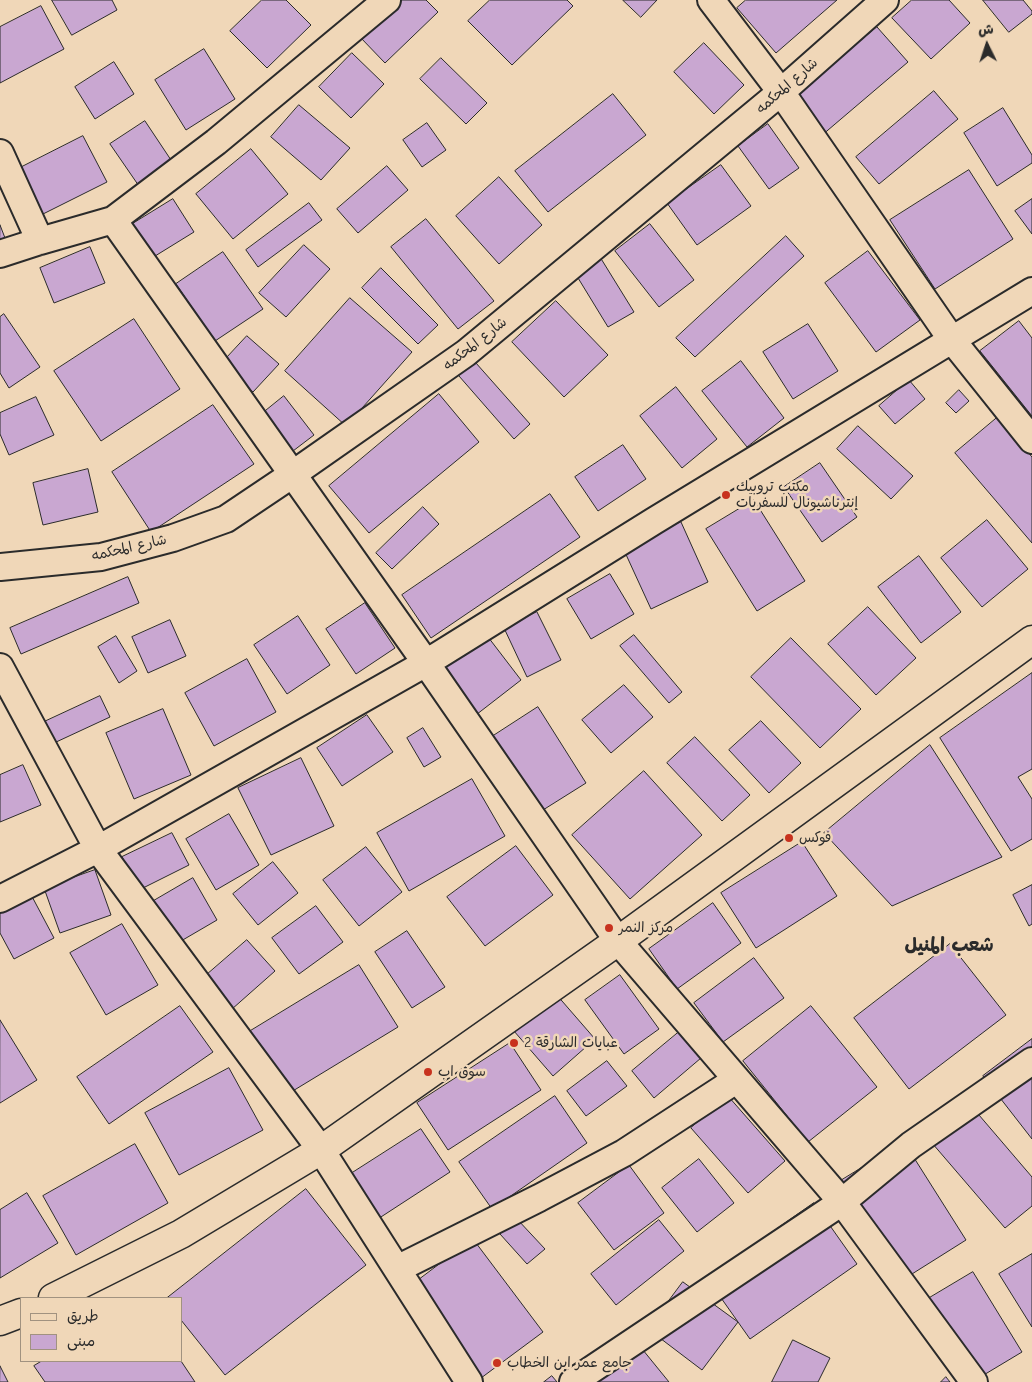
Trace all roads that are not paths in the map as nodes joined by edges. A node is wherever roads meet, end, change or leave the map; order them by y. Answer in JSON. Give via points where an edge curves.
{"nodes":[{"id":1,"x":387,"y":0,"type":"edge"},
{"id":2,"x":711,"y":0,"type":"edge"},
{"id":3,"x":885,"y":0,"type":"edge"},
{"id":4,"x":781,"y":92,"type":"junction"},
{"id":5,"x":0,"y":153,"type":"edge"},
{"id":6,"x":112,"y":220,"type":"junction"},
{"id":7,"x":40,"y":241,"type":"junction"},
{"id":8,"x":0,"y":254,"type":"edge"},
{"id":9,"x":1032,"y":291,"type":"edge"},
{"id":10,"x":952,"y":340,"type":"junction"},
{"id":11,"x":1032,"y":440,"type":"edge"},
{"id":12,"x":293,"y":474,"type":"junction"},
{"id":13,"x":0,"y":567,"type":"edge"},
{"id":14,"x":1032,"y":640,"type":"edge"},
{"id":15,"x":426,"y":664,"type":"junction"},
{"id":16,"x":0,"y":667,"type":"edge"},
{"id":17,"x":98,"y":849,"type":"junction"},
{"id":18,"x":0,"y":899,"type":"edge"},
{"id":19,"x":618,"y":941,"type":"junction"},
{"id":20,"x":1032,"y":1061,"type":"edge"},
{"id":21,"x":736,"y":1080,"type":"junction"},
{"id":22,"x":321,"y":1150,"type":"junction"},
{"id":23,"x":842,"y":1202,"type":"junction"},
{"id":24,"x":397,"y":1269,"type":"junction"},
{"id":25,"x":55,"y":1297,"type":"edge"},
{"id":26,"x":20,"y":1312,"type":"edge"},
{"id":27,"x":0,"y":1321,"type":"edge"},
{"id":28,"x":469,"y":1382,"type":"edge"},
{"id":29,"x":573,"y":1382,"type":"edge"},
{"id":30,"x":974,"y":1382,"type":"edge"}],
"edges":[{"from":1,"to":6,"type":"street","via":[[216,142]]},
{"from":2,"to":4,"type":"street"},
{"from":3,"to":4,"type":"street","name":"شارع المحكمه"},
{"from":4,"to":10,"type":"street"},
{"from":4,"to":12,"type":"street","name":"شارع المحكمه","via":[[466,353]]},
{"from":5,"to":7,"type":"street"},
{"from":6,"to":7,"type":"street"},
{"from":6,"to":12,"type":"street"},
{"from":7,"to":8,"type":"street"},
{"from":9,"to":10,"type":"street"},
{"from":10,"to":11,"type":"street"},
{"from":10,"to":15,"type":"street"},
{"from":12,"to":13,"type":"street","name":"شارع المحكمه","via":[[226,519],[172,538],[102,557]]},
{"from":12,"to":15,"type":"street"},
{"from":14,"to":19,"type":"main road"},
{"from":15,"to":17,"type":"street"},
{"from":15,"to":19,"type":"street"},
{"from":16,"to":17,"type":"street"},
{"from":17,"to":18,"type":"street"},
{"from":17,"to":22,"type":"street"},
{"from":19,"to":21,"type":"street"},
{"from":19,"to":22,"type":"main road"},
{"from":20,"to":23,"type":"street","via":[[911,1146]]},
{"from":21,"to":23,"type":"street"},
{"from":21,"to":24,"type":"street","via":[[624,1153]]},
{"from":22,"to":24,"type":"street"},
{"from":22,"to":25,"type":"main road","via":[[181,1234]]},
{"from":23,"to":29,"type":"street"},
{"from":23,"to":30,"type":"street"},
{"from":24,"to":28,"type":"street"},
{"from":26,"to":27,"type":"main road"}]}
